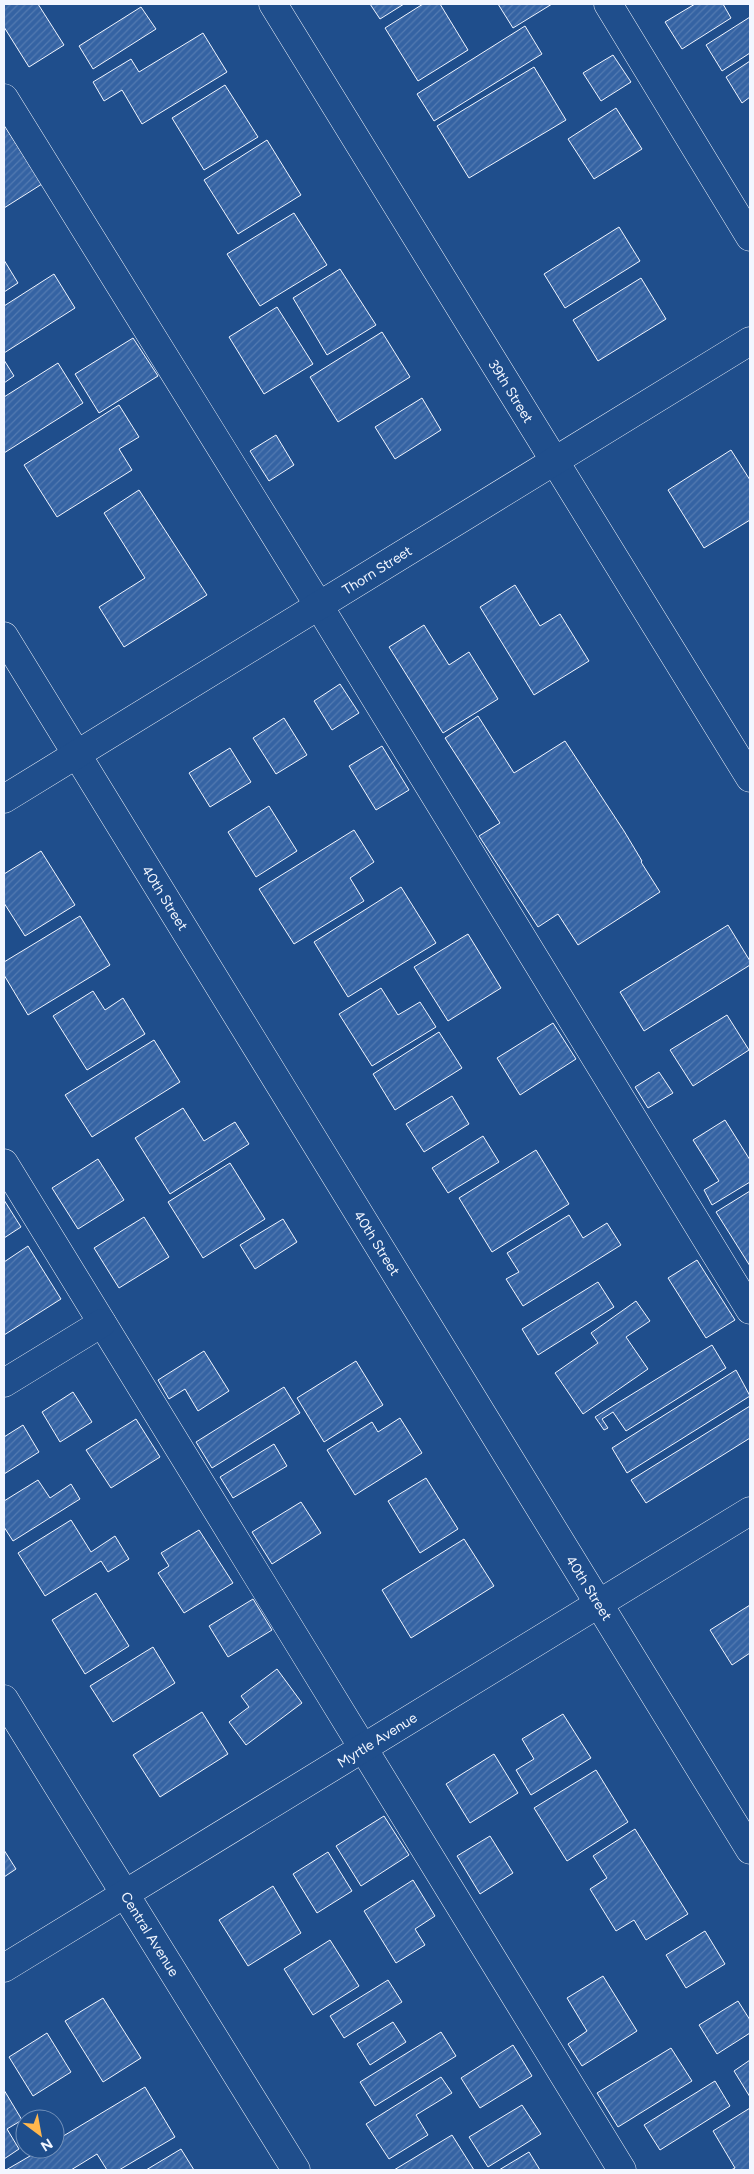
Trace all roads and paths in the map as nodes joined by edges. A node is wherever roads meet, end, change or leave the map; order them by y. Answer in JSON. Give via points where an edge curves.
{"nodes":[{"id":1,"x":273,"y":4,"type":"edge"},
{"id":2,"x":608,"y":4,"type":"edge"},
{"id":3,"x":4,"y":98,"type":"edge"},
{"id":4,"x":750,"y":237,"type":"edge"},
{"id":5,"x":750,"y":341,"type":"edge"},
{"id":6,"x":555,"y":461,"type":"junction"},
{"id":7,"x":319,"y":606,"type":"junction"},
{"id":8,"x":4,"y":636,"type":"edge"},
{"id":9,"x":76,"y":754,"type":"junction"},
{"id":10,"x":750,"y":778,"type":"edge"},
{"id":11,"x":4,"y":799,"type":"edge"},
{"id":12,"x":4,"y":1163,"type":"edge"},
{"id":13,"x":750,"y":1310,"type":"edge"},
{"id":14,"x":102,"y":1323,"type":"junction"},
{"id":15,"x":4,"y":1383,"type":"edge"},
{"id":16,"x":750,"y":1511,"type":"edge"},
{"id":17,"x":599,"y":1604,"type":"junction"},
{"id":18,"x":4,"y":1699,"type":"edge"},
{"id":19,"x":363,"y":1749,"type":"junction"},
{"id":20,"x":750,"y":1850,"type":"edge"},
{"id":21,"x":125,"y":1894,"type":"junction"},
{"id":22,"x":4,"y":1968,"type":"edge"},
{"id":23,"x":296,"y":2170,"type":"edge"},
{"id":24,"x":622,"y":2170,"type":"edge"}],
"edges":[{"from":1,"to":6,"type":"street","name":"39th Street"},
{"from":2,"to":4,"type":"street"},
{"from":3,"to":7,"type":"street"},
{"from":5,"to":6,"type":"street","name":"Thorn Street"},
{"from":6,"to":7,"type":"street","name":"Thorn Street"},
{"from":6,"to":10,"type":"street","name":"39th Street"},
{"from":7,"to":9,"type":"street","name":"Thorn Street"},
{"from":7,"to":13,"type":"street"},
{"from":8,"to":9,"type":"street","name":"40th Street"},
{"from":9,"to":11,"type":"street","name":"Thorn Street"},
{"from":9,"to":17,"type":"street","name":"40th Street"},
{"from":12,"to":14,"type":"street"},
{"from":14,"to":15,"type":"street"},
{"from":14,"to":19,"type":"street"},
{"from":16,"to":17,"type":"street","name":"Myrtle Avenue"},
{"from":17,"to":19,"type":"street","name":"Myrtle Avenue"},
{"from":17,"to":20,"type":"street","name":"40th Street"},
{"from":18,"to":21,"type":"street","name":"Central Avenue"},
{"from":19,"to":21,"type":"street","name":"Myrtle Avenue"},
{"from":19,"to":24,"type":"street"},
{"from":21,"to":22,"type":"street","name":"Myrtle Avenue"},
{"from":21,"to":23,"type":"street","name":"Central Avenue"}]}
